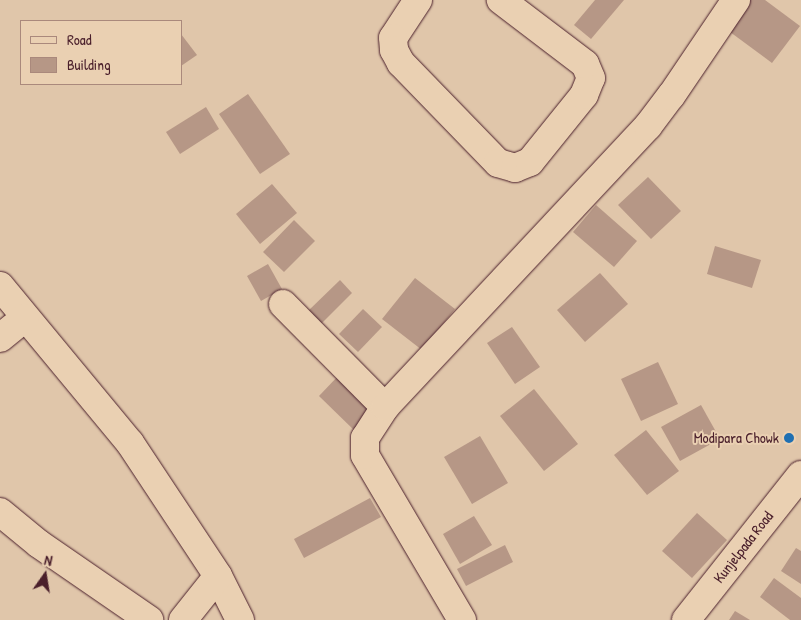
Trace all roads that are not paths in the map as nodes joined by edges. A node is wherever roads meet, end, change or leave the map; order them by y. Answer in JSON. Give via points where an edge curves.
{"nodes":[{"id":1,"x":418,"y":0,"type":"edge"},
{"id":2,"x":501,"y":0,"type":"edge"},
{"id":3,"x":736,"y":0,"type":"edge"},
{"id":4,"x":0,"y":286,"type":"edge"},
{"id":5,"x":283,"y":304,"type":"dead end"},
{"id":6,"x":26,"y":318,"type":"junction"},
{"id":7,"x":0,"y":338,"type":"edge"},
{"id":8,"x":386,"y":407,"type":"junction"},
{"id":9,"x":801,"y":475,"type":"edge"},
{"id":10,"x":0,"y":512,"type":"edge"},
{"id":11,"x":218,"y":576,"type":"junction"},
{"id":12,"x":149,"y":620,"type":"edge"},
{"id":13,"x":183,"y":620,"type":"edge"},
{"id":14,"x":240,"y":620,"type":"edge"},
{"id":15,"x":462,"y":620,"type":"edge"},
{"id":16,"x":686,"y":620,"type":"edge"}],
"edges":[{"from":1,"to":2,"type":"street","via":[[393,38],[400,63],[498,163],[515,168],[530,162],[584,96],[591,78],[585,64]]},
{"from":3,"to":8,"type":"street","via":[[648,126]]},
{"from":4,"to":6,"type":"street"},
{"from":5,"to":8,"type":"street"},
{"from":6,"to":7,"type":"street"},
{"from":6,"to":11,"type":"street","via":[[130,443]]},
{"from":8,"to":15,"type":"street","via":[[365,438],[365,455]]},
{"from":9,"to":16,"type":"street","name":"Kunjelpada Road"},
{"from":10,"to":12,"type":"street","via":[[38,544]]},
{"from":11,"to":13,"type":"street"},
{"from":11,"to":14,"type":"street"}]}
